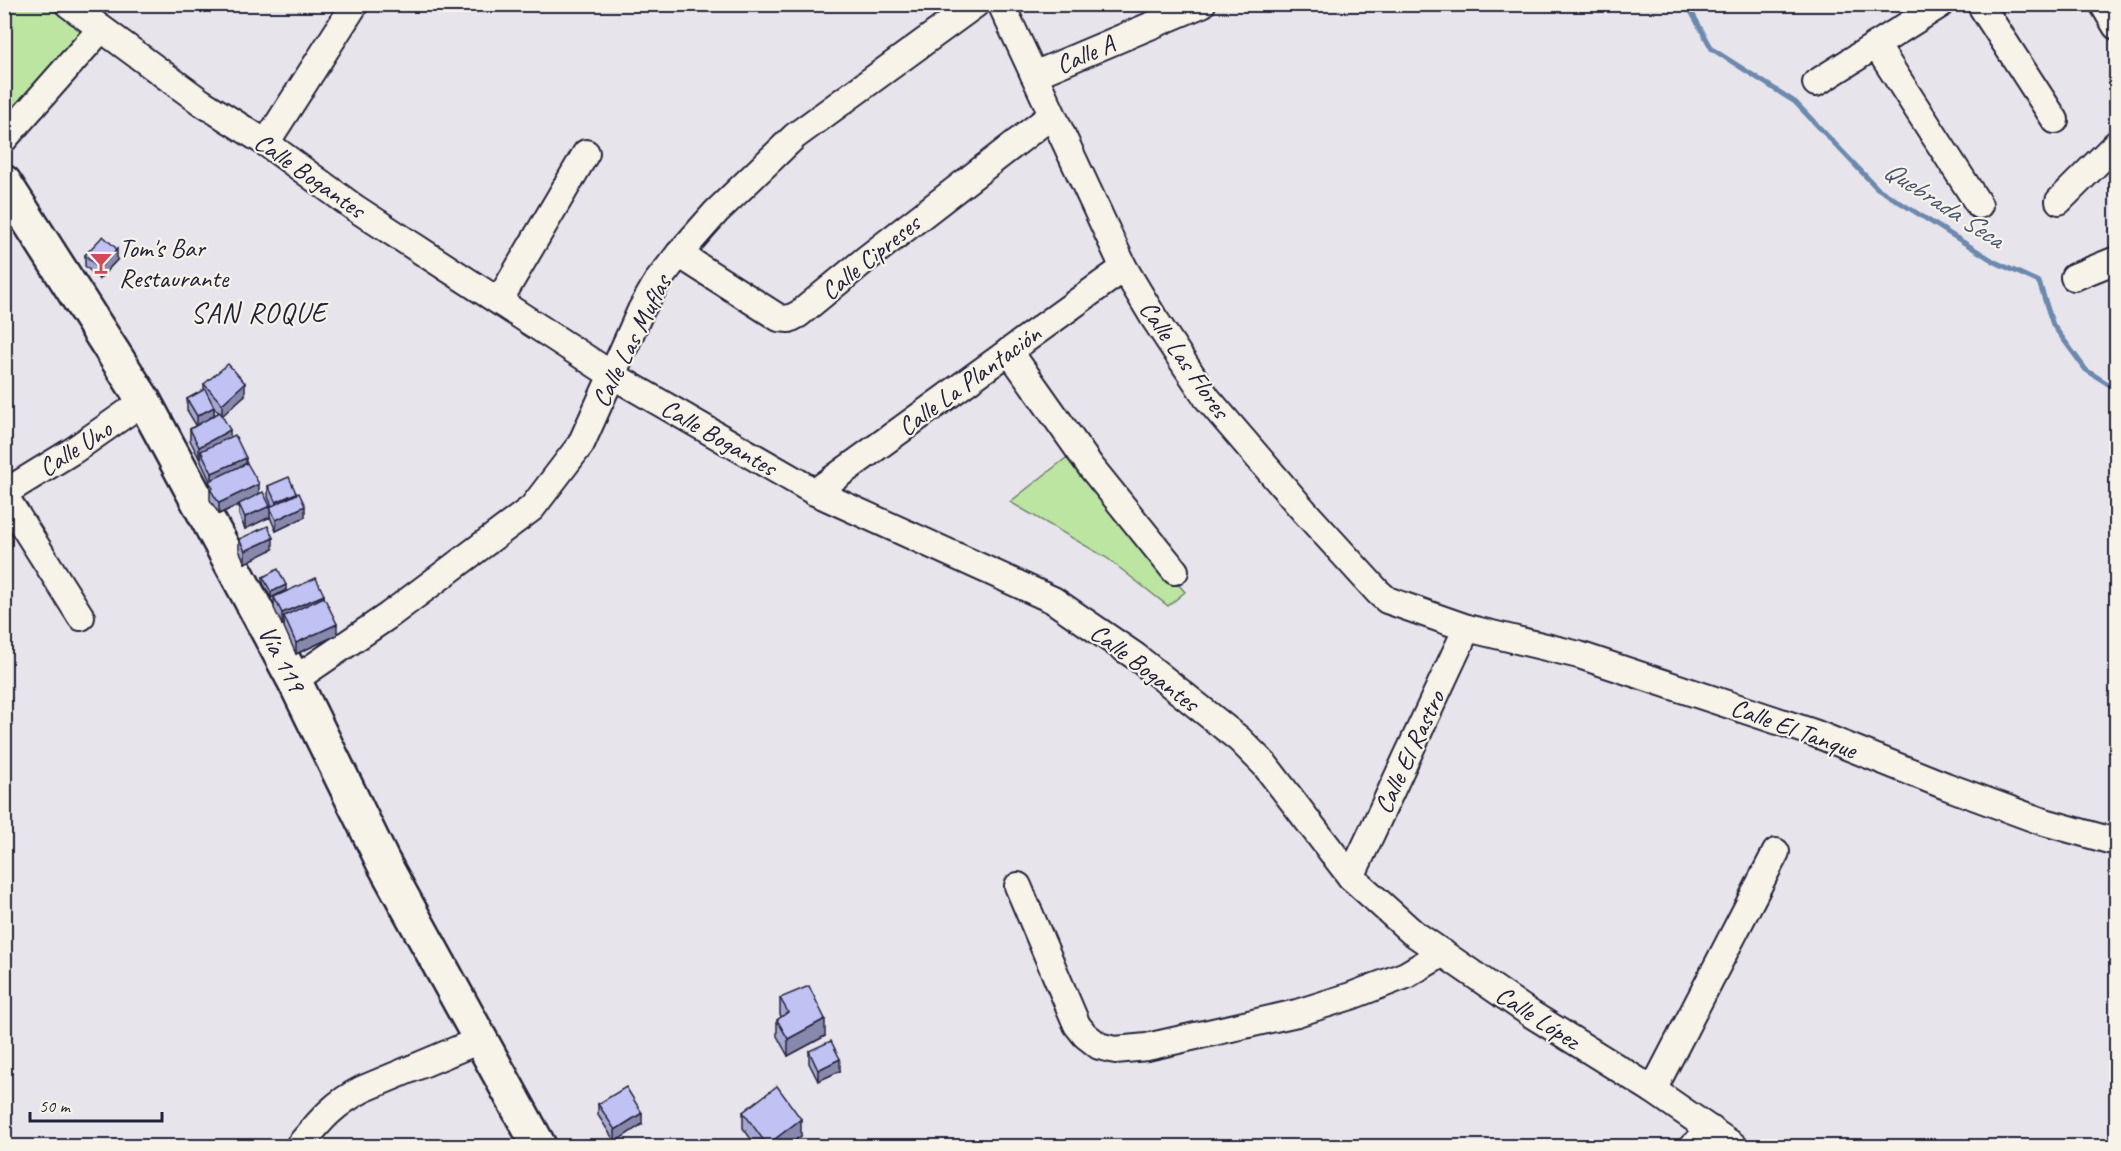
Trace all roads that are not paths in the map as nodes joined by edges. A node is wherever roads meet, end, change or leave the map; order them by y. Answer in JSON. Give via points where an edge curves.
{"nodes":[{"id":1,"x":68,"y":4,"type":"edge"},
{"id":2,"x":355,"y":4,"type":"edge"},
{"id":3,"x":976,"y":4,"type":"edge"},
{"id":4,"x":1001,"y":4,"type":"edge"},
{"id":5,"x":1202,"y":4,"type":"edge"},
{"id":6,"x":1941,"y":4,"type":"edge"},
{"id":7,"x":1980,"y":4,"type":"edge"},
{"id":8,"x":2103,"y":4,"type":"edge"},
{"id":9,"x":2116,"y":26,"type":"edge"},
{"id":10,"x":101,"y":29,"type":"junction"},
{"id":11,"x":1876,"y":45,"type":"junction"},
{"id":12,"x":1034,"y":75,"type":"junction"},
{"id":13,"x":1816,"y":83,"type":"dead end"},
{"id":14,"x":1052,"y":115,"type":"junction"},
{"id":15,"x":2055,"y":120,"type":"dead end"},
{"id":16,"x":4,"y":139,"type":"edge"},
{"id":17,"x":266,"y":143,"type":"junction"},
{"id":18,"x":2116,"y":144,"type":"edge"},
{"id":19,"x":586,"y":153,"type":"dead end"},
{"id":20,"x":4,"y":182,"type":"edge"},
{"id":21,"x":2059,"y":201,"type":"dead end"},
{"id":22,"x":1979,"y":205,"type":"dead end"},
{"id":23,"x":679,"y":254,"type":"junction"},
{"id":24,"x":2116,"y":260,"type":"edge"},
{"id":25,"x":1124,"y":268,"type":"junction"},
{"id":26,"x":2074,"y":277,"type":"dead end"},
{"id":27,"x":499,"y":301,"type":"junction"},
{"id":28,"x":1009,"y":351,"type":"junction"},
{"id":29,"x":612,"y":375,"type":"junction"},
{"id":30,"x":144,"y":401,"type":"junction"},
{"id":31,"x":815,"y":492,"type":"junction"},
{"id":32,"x":4,"y":494,"type":"edge"},
{"id":33,"x":1175,"y":571,"type":"dead end"},
{"id":34,"x":81,"y":617,"type":"dead end"},
{"id":35,"x":1467,"y":628,"type":"junction"},
{"id":36,"x":294,"y":680,"type":"junction"},
{"id":37,"x":2116,"y":842,"type":"edge"},
{"id":38,"x":1776,"y":852,"type":"dead end"},
{"id":39,"x":1351,"y":877,"type":"junction"},
{"id":40,"x":1017,"y":886,"type":"dead end"},
{"id":41,"x":1443,"y":953,"type":"junction"},
{"id":42,"x":480,"y":1040,"type":"junction"},
{"id":43,"x":1653,"y":1090,"type":"junction"},
{"id":44,"x":1712,"y":1130,"type":"junction"},
{"id":45,"x":299,"y":1146,"type":"edge"},
{"id":46,"x":539,"y":1146,"type":"edge"},
{"id":47,"x":1693,"y":1146,"type":"edge"},
{"id":48,"x":1734,"y":1146,"type":"edge"}],
"edges":[{"from":1,"to":10,"type":"street","name":"Calle Bogantes"},
{"from":2,"to":17,"type":"street"},
{"from":3,"to":23,"type":"street","name":"Calle Las Muflas","via":[[795,136],[716,212]]},
{"from":4,"to":12,"type":"street","name":"Calle Las Flores"},
{"from":5,"to":12,"type":"street","name":"Calle A"},
{"from":6,"to":11,"type":"street"},
{"from":7,"to":15,"type":"street"},
{"from":8,"to":9,"type":"street"},
{"from":10,"to":16,"type":"street"},
{"from":10,"to":17,"type":"street","name":"Calle Bogantes","via":[[201,102]]},
{"from":11,"to":13,"type":"street"},
{"from":11,"to":22,"type":"street"},
{"from":12,"to":14,"type":"street","name":"Calle Las Flores"},
{"from":14,"to":23,"type":"street","name":"Calle Cipreses","via":[[789,319],[779,318]]},
{"from":14,"to":25,"type":"street","name":"Calle Las Flores"},
{"from":17,"to":27,"type":"street","name":"Calle Bogantes","via":[[356,208]]},
{"from":18,"to":21,"type":"street"},
{"from":19,"to":27,"type":"street"},
{"from":20,"to":30,"type":"main road","name":"Vía 119"},
{"from":23,"to":29,"type":"street","name":"Calle Las Muflas","via":[[641,310]]},
{"from":24,"to":26,"type":"street"},
{"from":25,"to":28,"type":"street","name":"Calle La Plantación"},
{"from":25,"to":35,"type":"street","name":"Calle Las Flores","via":[[1207,398],[1378,592],[1387,600]]},
{"from":27,"to":29,"type":"street","name":"Calle Bogantes"},
{"from":28,"to":31,"type":"street","name":"Calle La Plantación"},
{"from":28,"to":33,"type":"street","via":[[1091,467]]},
{"from":29,"to":31,"type":"street","name":"Calle Bogantes"},
{"from":29,"to":36,"type":"street","name":"Calle Las Muflas","via":[[580,444],[532,508],[388,616]]},
{"from":30,"to":32,"type":"street","name":"Calle Uno"},
{"from":30,"to":36,"type":"main road","name":"Vía 119"},
{"from":31,"to":39,"type":"street","name":"Calle Bogantes","via":[[1053,600],[1135,656],[1239,739],[1265,765]]},
{"from":32,"to":34,"type":"street"},
{"from":35,"to":37,"type":"street","name":"Calle El Tanque","via":[[1590,659],[1814,733],[2041,821]]},
{"from":35,"to":39,"type":"street","name":"Calle El Rastro"},
{"from":36,"to":42,"type":"main road","name":"Vía 119","via":[[383,862]]},
{"from":38,"to":43,"type":"street"},
{"from":39,"to":41,"type":"street","name":"Calle López","via":[[1412,932]]},
{"from":40,"to":41,"type":"street","via":[[1077,1025],[1099,1046],[1114,1050],[1147,1047],[1297,1013],[1406,975]]},
{"from":41,"to":43,"type":"street","name":"Calle López"},
{"from":42,"to":45,"type":"street","via":[[346,1097]]},
{"from":42,"to":46,"type":"main road","name":"Vía 119"},
{"from":43,"to":44,"type":"street","name":"Calle López"},
{"from":44,"to":47,"type":"street"},
{"from":44,"to":48,"type":"street","name":"Calle López"}]}
